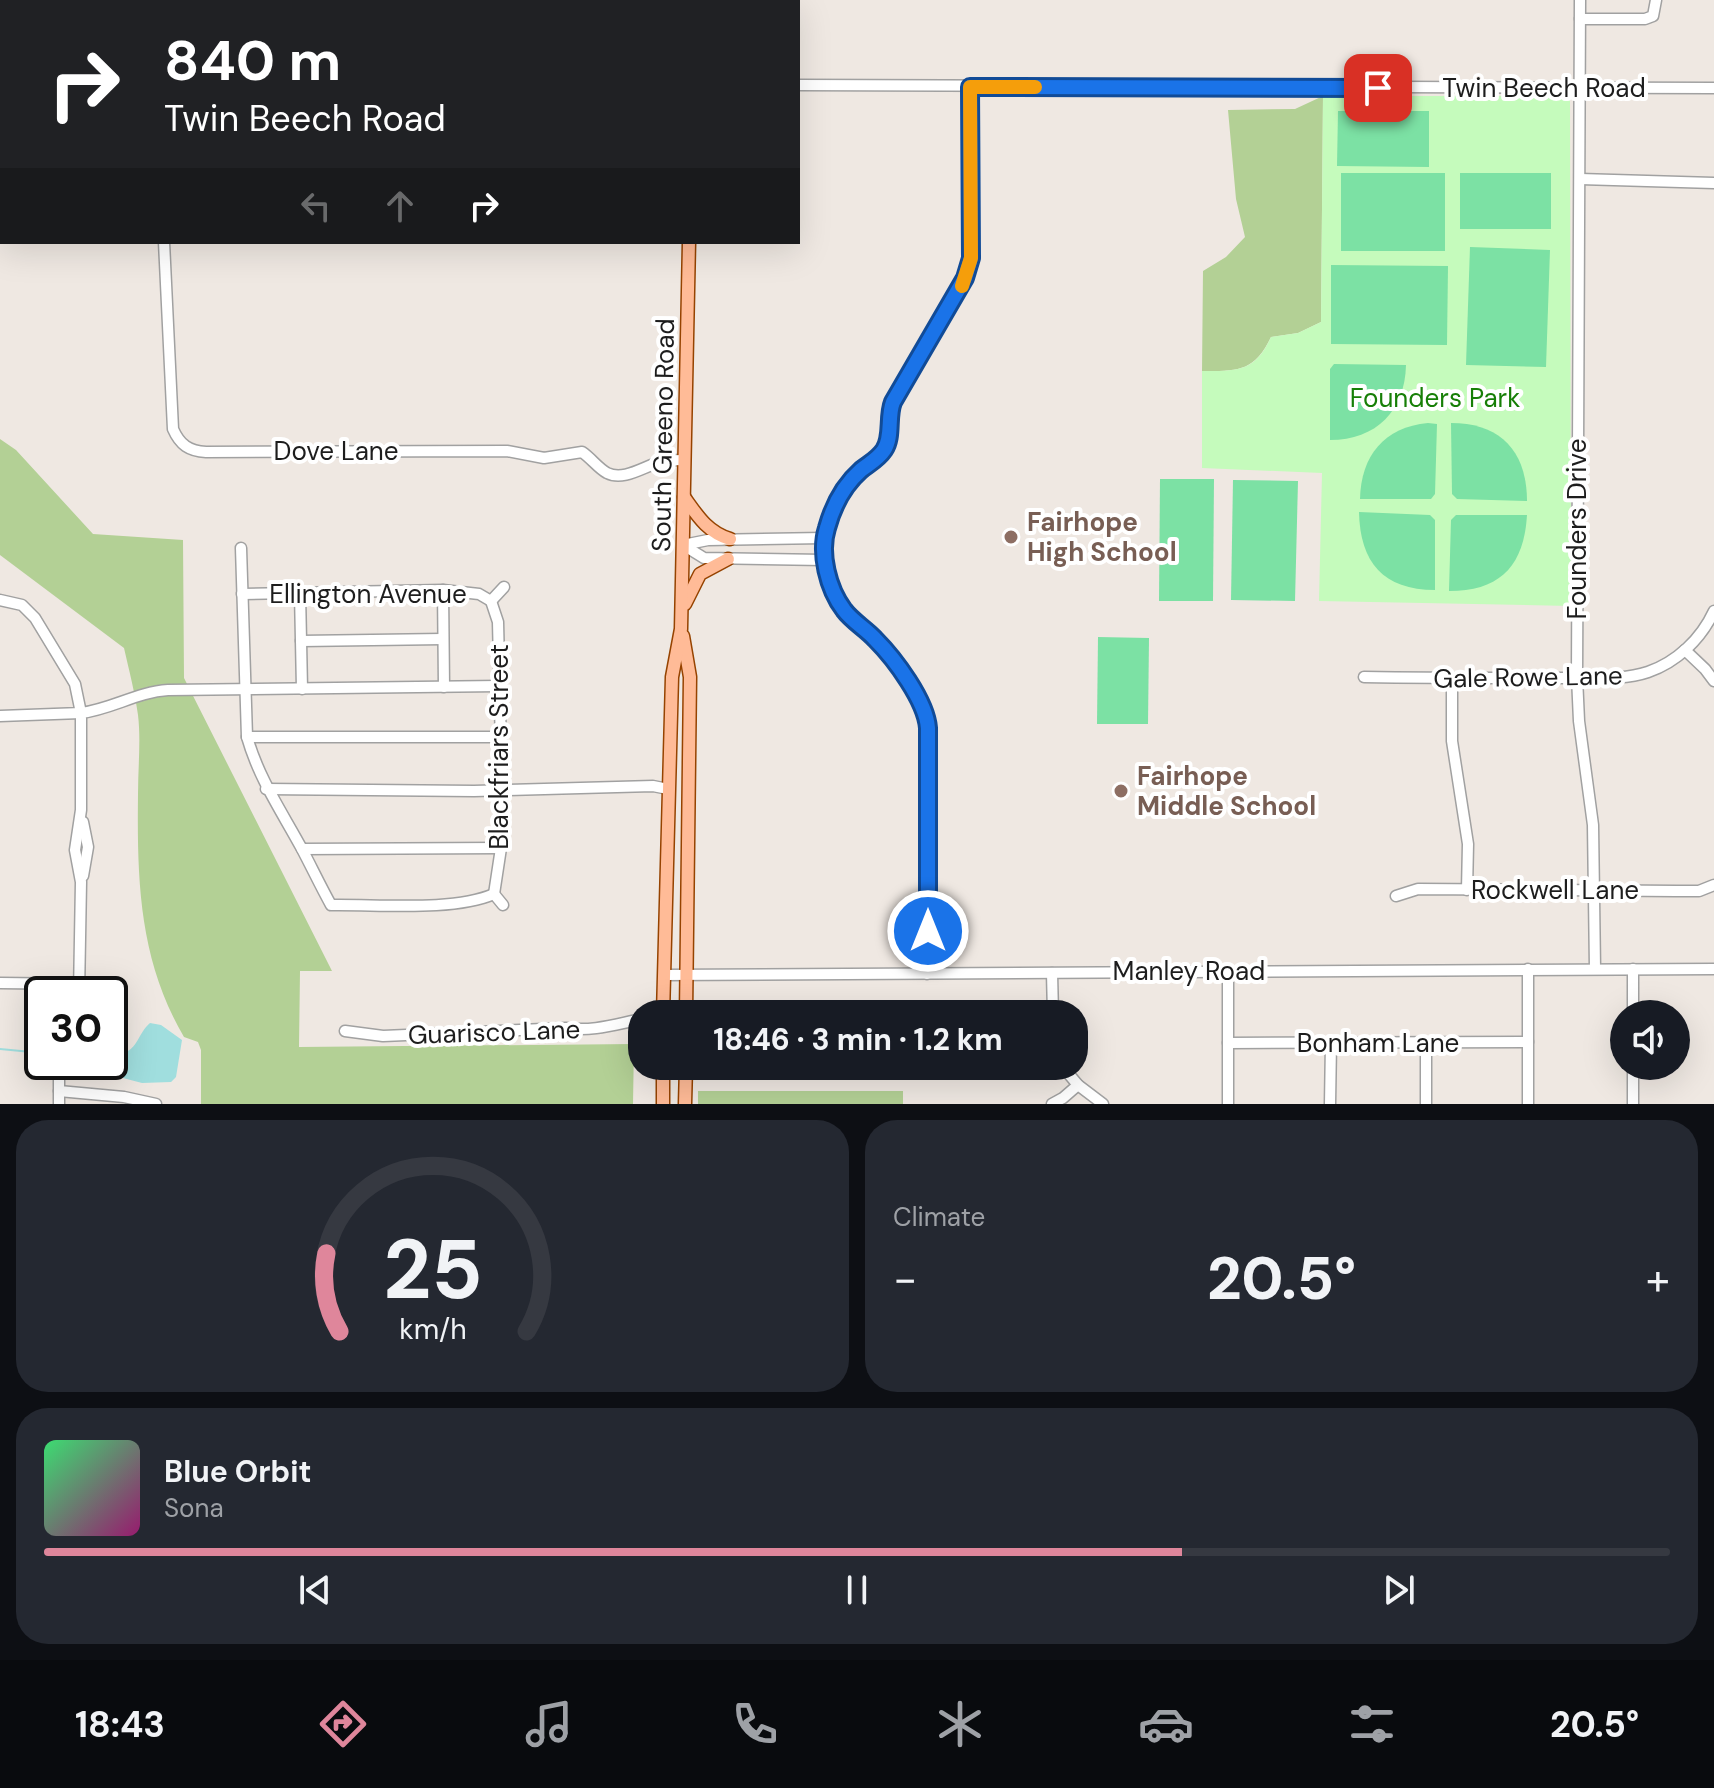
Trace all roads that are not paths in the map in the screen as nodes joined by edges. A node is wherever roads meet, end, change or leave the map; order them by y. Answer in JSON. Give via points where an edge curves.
{"nodes":[{"id":1,"x":1580,"y":0,"type":"edge"},
{"id":2,"x":1656,"y":0,"type":"edge"},
{"id":3,"x":1580,"y":19,"type":"junction"},
{"id":4,"x":800,"y":85,"type":"edge"},
{"id":5,"x":970,"y":87,"type":"junction"},
{"id":6,"x":1578,"y":88,"type":"junction"},
{"id":7,"x":1714,"y":88,"type":"edge"},
{"id":8,"x":1580,"y":179,"type":"junction"},
{"id":9,"x":1714,"y":183,"type":"edge"},
{"id":10,"x":164,"y":244,"type":"edge"},
{"id":11,"x":689,"y":244,"type":"edge"},
{"id":12,"x":685,"y":460,"type":"junction"},
{"id":13,"x":684,"y":497,"type":"junction"},
{"id":14,"x":824,"y":538,"type":"junction"},
{"id":15,"x":730,"y":539,"type":"junction"},
{"id":16,"x":683,"y":545,"type":"junction"},
{"id":17,"x":241,"y":548,"type":"dead end"},
{"id":18,"x":728,"y":559,"type":"junction"},
{"id":19,"x":824,"y":560,"type":"junction"},
{"id":20,"x":504,"y":587,"type":"dead end"},
{"id":21,"x":443,"y":590,"type":"junction"},
{"id":22,"x":300,"y":593,"type":"junction"},
{"id":23,"x":242,"y":594,"type":"junction"},
{"id":24,"x":0,"y":600,"type":"edge"},
{"id":25,"x":491,"y":601,"type":"junction"},
{"id":26,"x":682,"y":610,"type":"junction"},
{"id":27,"x":1714,"y":611,"type":"edge"},
{"id":28,"x":681,"y":629,"type":"junction"},
{"id":29,"x":443,"y":639,"type":"junction"},
{"id":30,"x":301,"y":641,"type":"junction"},
{"id":31,"x":1685,"y":650,"type":"junction"},
{"id":32,"x":1364,"y":677,"type":"dead end"},
{"id":33,"x":1577,"y":677,"type":"junction"},
{"id":34,"x":1452,"y":679,"type":"junction"},
{"id":35,"x":1714,"y":681,"type":"edge"},
{"id":36,"x":499,"y":686,"type":"junction"},
{"id":37,"x":444,"y":687,"type":"junction"},
{"id":38,"x":244,"y":689,"type":"junction"},
{"id":39,"x":302,"y":689,"type":"junction"},
{"id":40,"x":81,"y":713,"type":"junction"},
{"id":41,"x":0,"y":716,"type":"edge"},
{"id":42,"x":247,"y":737,"type":"junction"},
{"id":43,"x":501,"y":737,"type":"junction"},
{"id":44,"x":266,"y":789,"type":"junction"},
{"id":45,"x":668,"y":789,"type":"junction"},
{"id":46,"x":502,"y":790,"type":"junction"},
{"id":47,"x":501,"y":848,"type":"junction"},
{"id":48,"x":302,"y":849,"type":"junction"},
{"id":49,"x":1714,"y":885,"type":"edge"},
{"id":50,"x":1595,"y":889,"type":"junction"},
{"id":51,"x":1467,"y":890,"type":"junction"},
{"id":52,"x":494,"y":894,"type":"junction"},
{"id":53,"x":1396,"y":896,"type":"dead end"},
{"id":54,"x":503,"y":905,"type":"dead end"},
{"id":55,"x":1528,"y":969,"type":"junction"},
{"id":56,"x":1595,"y":969,"type":"junction"},
{"id":57,"x":1633,"y":969,"type":"junction"},
{"id":58,"x":1714,"y":969,"type":"edge"},
{"id":59,"x":1228,"y":971,"type":"junction"},
{"id":60,"x":1052,"y":973,"type":"junction"},
{"id":61,"x":927,"y":974,"type":"junction"},
{"id":62,"x":664,"y":975,"type":"junction"},
{"id":63,"x":686,"y":975,"type":"junction"},
{"id":64,"x":80,"y":976,"type":"edge"},
{"id":65,"x":0,"y":983,"type":"edge"},
{"id":66,"x":24,"y":985,"type":"edge"},
{"id":67,"x":663,"y":1000,"type":"edge"},
{"id":68,"x":686,"y":1000,"type":"edge"},
{"id":69,"x":1053,"y":1000,"type":"edge"},
{"id":70,"x":1633,"y":1000,"type":"edge"},
{"id":71,"x":628,"y":1023,"type":"edge"},
{"id":72,"x":345,"y":1031,"type":"dead end"},
{"id":73,"x":1528,"y":1042,"type":"junction"},
{"id":74,"x":1228,"y":1043,"type":"junction"},
{"id":75,"x":1331,"y":1043,"type":"junction"},
{"id":76,"x":1426,"y":1043,"type":"junction"},
{"id":77,"x":59,"y":1080,"type":"edge"},
{"id":78,"x":663,"y":1080,"type":"edge"},
{"id":79,"x":686,"y":1080,"type":"edge"},
{"id":80,"x":1074,"y":1080,"type":"edge"},
{"id":81,"x":1633,"y":1080,"type":"edge"},
{"id":82,"x":1078,"y":1085,"type":"junction"},
{"id":83,"x":59,"y":1091,"type":"junction"},
{"id":84,"x":59,"y":1104,"type":"edge"},
{"id":85,"x":156,"y":1104,"type":"edge"},
{"id":86,"x":663,"y":1104,"type":"edge"},
{"id":87,"x":685,"y":1104,"type":"edge"},
{"id":88,"x":1052,"y":1104,"type":"edge"},
{"id":89,"x":1103,"y":1104,"type":"edge"},
{"id":90,"x":1228,"y":1104,"type":"edge"},
{"id":91,"x":1330,"y":1104,"type":"edge"},
{"id":92,"x":1426,"y":1104,"type":"edge"},
{"id":93,"x":1528,"y":1104,"type":"edge"},
{"id":94,"x":1633,"y":1104,"type":"edge"}],
"edges":[{"from":1,"to":3,"type":"street","name":"Founders Drive"},
{"from":2,"to":3,"type":"street","via":[[1653,16],[1645,19]]},
{"from":3,"to":6,"type":"street","name":"Founders Drive"},
{"from":4,"to":5,"type":"street","name":"Twin Beech Road"},
{"from":5,"to":6,"type":"street","name":"Twin Beech Road"},
{"from":5,"to":14,"type":"street","via":[[971,258],[965,278],[893,402],[887,445],[848,483]]},
{"from":6,"to":7,"type":"street","name":"Twin Beech Road"},
{"from":6,"to":8,"type":"street","name":"Founders Drive"},
{"from":8,"to":9,"type":"street"},
{"from":8,"to":33,"type":"street","name":"Founders Drive"},
{"from":10,"to":12,"type":"street","name":"Dove Lane","via":[[173,429],[187,448],[507,451],[544,458],[582,452],[613,476]]},
{"from":11,"to":12,"type":"main road","name":"South Greeno Road"},
{"from":12,"to":13,"type":"main road","name":"South Greeno Road"},
{"from":13,"to":15,"type":"main road","via":[[715,534]]},
{"from":13,"to":16,"type":"main road","name":"South Greeno Road"},
{"from":14,"to":15,"type":"street"},
{"from":14,"to":19,"type":"street"},
{"from":15,"to":16,"type":"street"},
{"from":16,"to":18,"type":"street","via":[[704,558]]},
{"from":16,"to":26,"type":"main road","name":"South Greeno Road"},
{"from":17,"to":23,"type":"street"},
{"from":18,"to":19,"type":"street"},
{"from":18,"to":26,"type":"main road","via":[[700,574]]},
{"from":19,"to":61,"type":"street","via":[[844,610],[880,644],[927,720]]},
{"from":20,"to":25,"type":"street"},
{"from":21,"to":22,"type":"street","name":"Ellington Avenue"},
{"from":21,"to":25,"type":"street","name":"Ellington Avenue","via":[[479,594]]},
{"from":21,"to":29,"type":"street"},
{"from":22,"to":23,"type":"street","name":"Ellington Avenue"},
{"from":22,"to":30,"type":"street"},
{"from":23,"to":38,"type":"street"},
{"from":24,"to":40,"type":"street","via":[[22,605],[35,618],[75,684]]},
{"from":25,"to":36,"type":"street","name":"Blackfriars Street","via":[[498,622]]},
{"from":26,"to":28,"type":"main road","name":"South Greeno Road"},
{"from":27,"to":31,"type":"street","name":"Gale Rowe Lane"},
{"from":28,"to":45,"type":"main road","name":"South Greeno Road","via":[[672,677]]},
{"from":28,"to":63,"type":"main road","name":"South Greeno Road","via":[[690,677]]},
{"from":29,"to":30,"type":"street"},
{"from":29,"to":37,"type":"street"},
{"from":30,"to":39,"type":"street"},
{"from":31,"to":33,"type":"street","name":"Gale Rowe Lane","via":[[1665,665],[1635,676]]},
{"from":31,"to":35,"type":"street"},
{"from":32,"to":34,"type":"street","name":"Gale Rowe Lane"},
{"from":33,"to":34,"type":"street","name":"Gale Rowe Lane"},
{"from":33,"to":50,"type":"street","name":"Founders Drive"},
{"from":34,"to":51,"type":"street","via":[[1452,741],[1468,844]]},
{"from":36,"to":37,"type":"street"},
{"from":36,"to":43,"type":"street","name":"Blackfriars Street"},
{"from":37,"to":39,"type":"street"},
{"from":38,"to":39,"type":"street"},
{"from":38,"to":40,"type":"street","via":[[154,691]]},
{"from":38,"to":42,"type":"street"},
{"from":40,"to":41,"type":"street"},
{"from":40,"to":64,"type":"street","via":[[81,810],[88,847],[81,882]]},
{"from":42,"to":43,"type":"street"},
{"from":42,"to":44,"type":"street"},
{"from":43,"to":46,"type":"street","name":"Blackfriars Street"},
{"from":44,"to":46,"type":"street"},
{"from":44,"to":48,"type":"street"},
{"from":45,"to":46,"type":"street"},
{"from":45,"to":62,"type":"main road","name":"South Greeno Road"},
{"from":46,"to":47,"type":"street","name":"Blackfriars Street"},
{"from":47,"to":48,"type":"street"},
{"from":47,"to":52,"type":"street","name":"Blackfriars Street"},
{"from":48,"to":52,"type":"street","via":[[331,905],[458,903]]},
{"from":49,"to":50,"type":"street","name":"Rockwell Lane","via":[[1699,891]]},
{"from":50,"to":51,"type":"street","name":"Rockwell Lane"},
{"from":50,"to":56,"type":"street","name":"Founders Drive"},
{"from":51,"to":53,"type":"street","name":"Rockwell Lane","via":[[1418,889]]},
{"from":52,"to":54,"type":"street"},
{"from":55,"to":56,"type":"street","name":"Manley Road"},
{"from":55,"to":59,"type":"street","name":"Manley Road"},
{"from":55,"to":73,"type":"street"},
{"from":56,"to":57,"type":"street","name":"Manley Road"},
{"from":57,"to":58,"type":"street","name":"Manley Road"},
{"from":57,"to":70,"type":"street"},
{"from":59,"to":60,"type":"street","name":"Manley Road"},
{"from":59,"to":74,"type":"street"},
{"from":60,"to":61,"type":"street","name":"Manley Road"},
{"from":60,"to":69,"type":"street"},
{"from":61,"to":63,"type":"street","name":"Manley Road"},
{"from":62,"to":63,"type":"street","name":"Manley Road"},
{"from":62,"to":67,"type":"main road","name":"South Greeno Road"},
{"from":63,"to":68,"type":"main road","name":"South Greeno Road"},
{"from":65,"to":66,"type":"street"},
{"from":71,"to":72,"type":"street","name":"Guarisco Lane","via":[[581,1030],[383,1036]]},
{"from":73,"to":76,"type":"street","name":"Bonham Lane"},
{"from":73,"to":93,"type":"street"},
{"from":74,"to":75,"type":"street","name":"Bonham Lane"},
{"from":74,"to":90,"type":"street"},
{"from":75,"to":76,"type":"street","name":"Bonham Lane"},
{"from":75,"to":91,"type":"street"},
{"from":76,"to":92,"type":"street"},
{"from":77,"to":83,"type":"street"},
{"from":78,"to":86,"type":"main road"},
{"from":79,"to":87,"type":"main road"},
{"from":80,"to":82,"type":"street"},
{"from":81,"to":94,"type":"street"},
{"from":82,"to":88,"type":"street"},
{"from":82,"to":89,"type":"street"},
{"from":83,"to":84,"type":"street"},
{"from":83,"to":85,"type":"street"}]}
